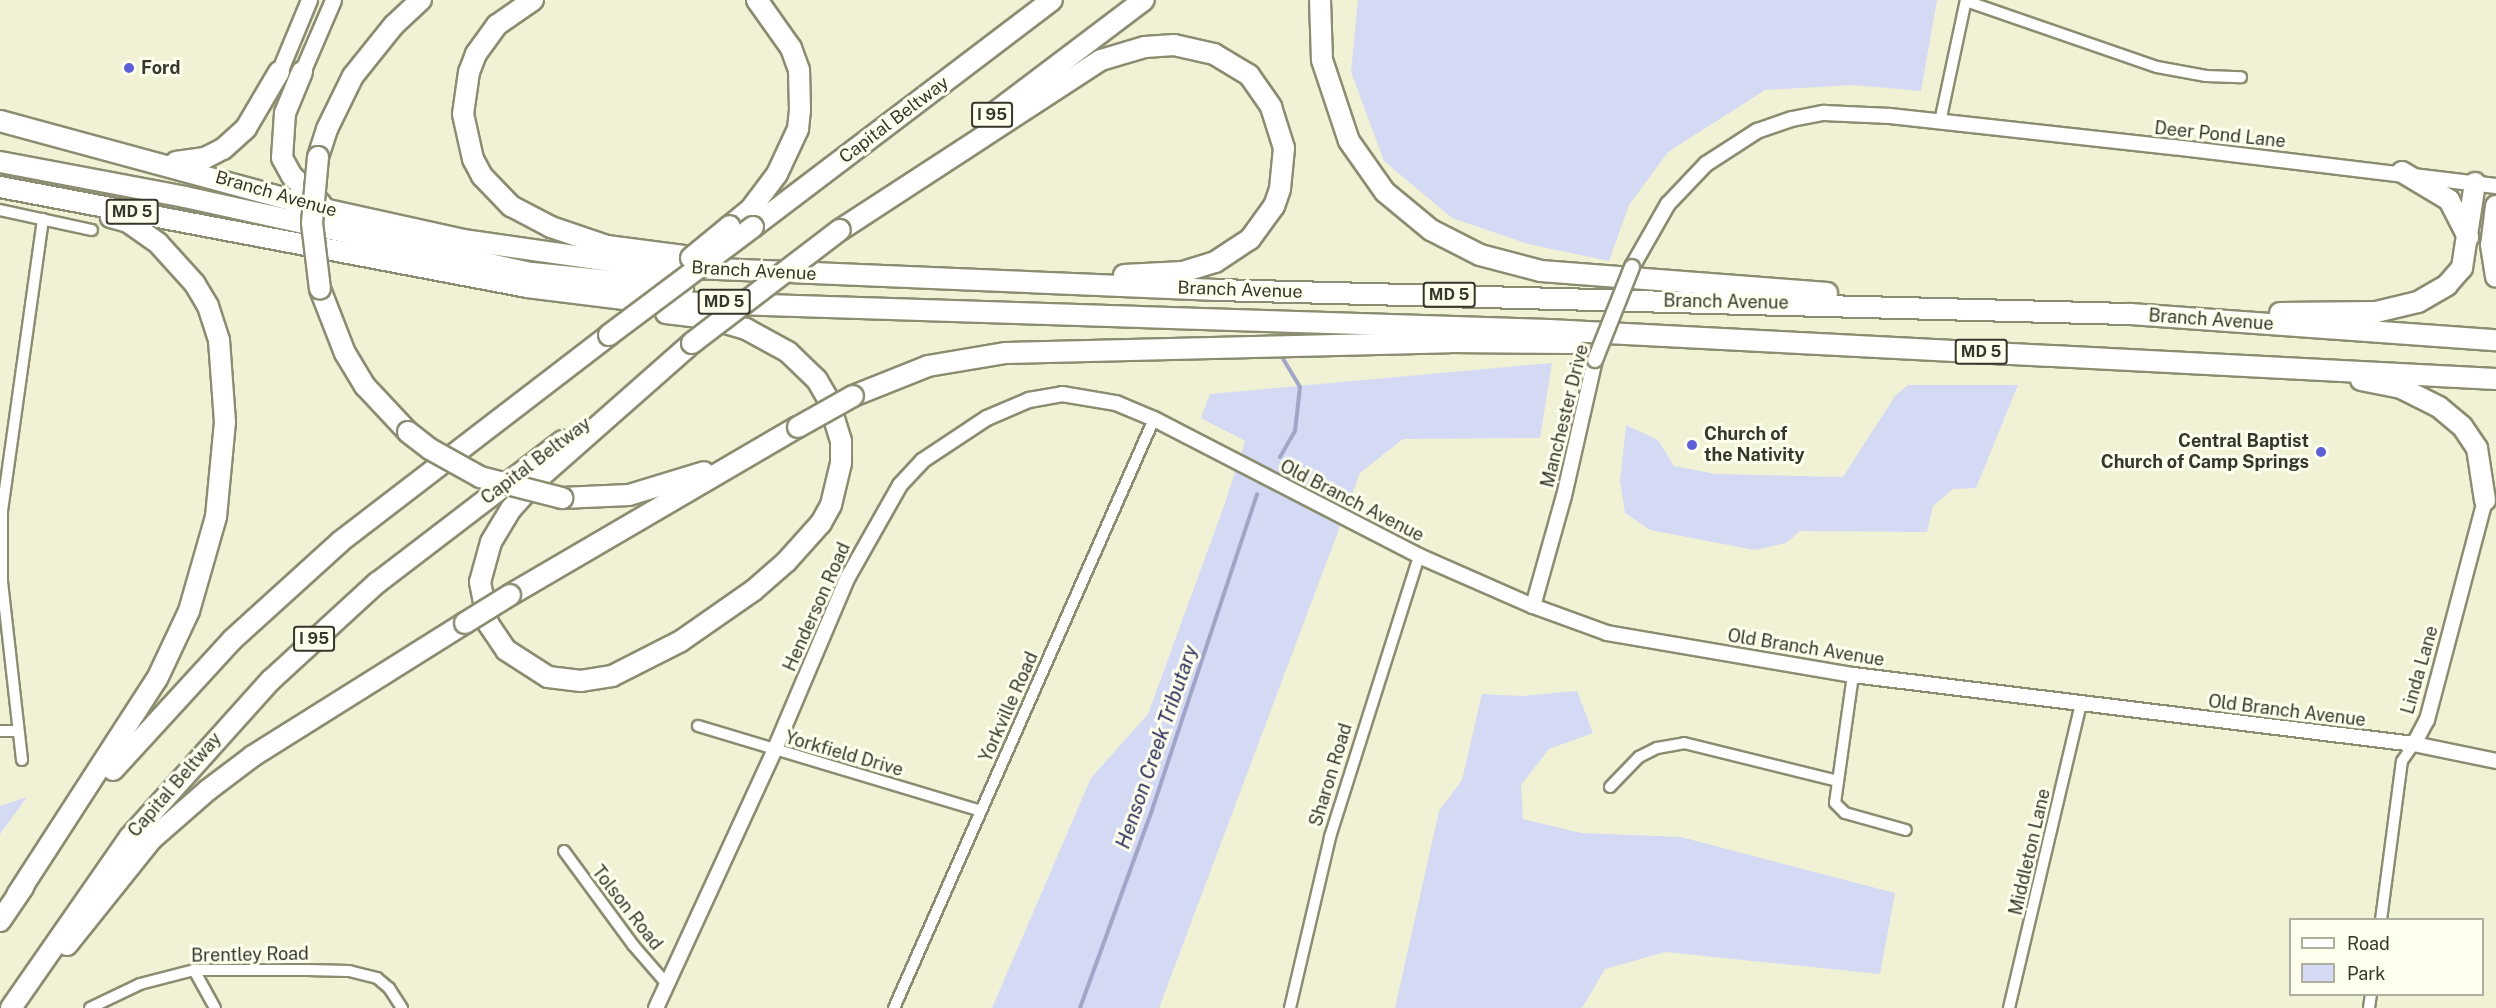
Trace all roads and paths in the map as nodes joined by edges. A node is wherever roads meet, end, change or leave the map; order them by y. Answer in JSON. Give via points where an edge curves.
{"nodes":[{"id":1,"x":309,"y":0,"type":"edge"},
{"id":2,"x":333,"y":0,"type":"edge"},
{"id":3,"x":421,"y":0,"type":"edge"},
{"id":4,"x":532,"y":0,"type":"edge"},
{"id":5,"x":744,"y":0,"type":"edge"},
{"id":6,"x":757,"y":0,"type":"edge"},
{"id":7,"x":1052,"y":0,"type":"edge"},
{"id":8,"x":1144,"y":0,"type":"edge"},
{"id":9,"x":1320,"y":0,"type":"edge"},
{"id":10,"x":1966,"y":1,"type":"edge"},
{"id":11,"x":780,"y":28,"type":"junction"},
{"id":12,"x":279,"y":72,"type":"joint"},
{"id":13,"x":302,"y":72,"type":"joint"},
{"id":14,"x":2241,"y":77,"type":"dead end"},
{"id":15,"x":0,"y":121,"type":"edge"},
{"id":16,"x":1940,"y":122,"type":"junction"},
{"id":17,"x":0,"y":162,"type":"edge"},
{"id":18,"x":161,"y":162,"type":"junction"},
{"id":19,"x":2402,"y":172,"type":"junction"},
{"id":20,"x":2475,"y":183,"type":"junction"},
{"id":21,"x":2496,"y":186,"type":"edge"},
{"id":22,"x":0,"y":187,"type":"edge"},
{"id":23,"x":36,"y":195,"type":"junction"},
{"id":24,"x":2496,"y":206,"type":"edge"},
{"id":25,"x":0,"y":210,"type":"edge"},
{"id":26,"x":328,"y":210,"type":"junction"},
{"id":27,"x":43,"y":219,"type":"junction"},
{"id":28,"x":92,"y":230,"type":"dead end"},
{"id":29,"x":840,"y":230,"type":"junction"},
{"id":30,"x":2469,"y":240,"type":"junction"},
{"id":31,"x":457,"y":274,"type":"junction"},
{"id":32,"x":833,"y":274,"type":"junction"},
{"id":33,"x":2496,"y":278,"type":"edge"},
{"id":34,"x":961,"y":280,"type":"junction"},
{"id":35,"x":922,"y":307,"type":"junction"},
{"id":36,"x":1937,"y":307,"type":"junction"},
{"id":37,"x":2130,"y":314,"type":"junction"},
{"id":38,"x":603,"y":335,"type":"junction"},
{"id":39,"x":2496,"y":339,"type":"edge"},
{"id":40,"x":1739,"y":340,"type":"junction"},
{"id":41,"x":692,"y":343,"type":"junction"},
{"id":42,"x":2223,"y":364,"type":"junction"},
{"id":43,"x":2496,"y":379,"type":"edge"},
{"id":44,"x":1154,"y":419,"type":"junction"},
{"id":45,"x":798,"y":427,"type":"junction"},
{"id":46,"x":2496,"y":476,"type":"edge"},
{"id":47,"x":2485,"y":500,"type":"junction"},
{"id":48,"x":1419,"y":556,"type":"junction"},
{"id":49,"x":1533,"y":606,"type":"junction"},
{"id":50,"x":1853,"y":675,"type":"junction"},
{"id":51,"x":2081,"y":703,"type":"junction"},
{"id":52,"x":698,"y":726,"type":"dead end"},
{"id":53,"x":0,"y":731,"type":"edge"},
{"id":54,"x":18,"y":731,"type":"junction"},
{"id":55,"x":2414,"y":744,"type":"junction"},
{"id":56,"x":774,"y":751,"type":"junction"},
{"id":57,"x":22,"y":760,"type":"dead end"},
{"id":58,"x":2496,"y":760,"type":"edge"},
{"id":59,"x":1837,"y":782,"type":"junction"},
{"id":60,"x":1610,"y":788,"type":"dead end"},
{"id":61,"x":981,"y":811,"type":"junction"},
{"id":62,"x":1906,"y":830,"type":"dead end"},
{"id":63,"x":564,"y":851,"type":"dead end"},
{"id":64,"x":17,"y":895,"type":"junction"},
{"id":65,"x":2381,"y":918,"type":"edge"},
{"id":66,"x":0,"y":921,"type":"edge"},
{"id":67,"x":194,"y":970,"type":"junction"},
{"id":68,"x":666,"y":983,"type":"junction"},
{"id":69,"x":11,"y":1008,"type":"edge"},
{"id":70,"x":21,"y":1008,"type":"edge"},
{"id":71,"x":90,"y":1008,"type":"edge"},
{"id":72,"x":214,"y":1008,"type":"edge"},
{"id":73,"x":402,"y":1008,"type":"edge"},
{"id":74,"x":656,"y":1008,"type":"edge"},
{"id":75,"x":894,"y":1008,"type":"edge"},
{"id":76,"x":1290,"y":1008,"type":"edge"},
{"id":77,"x":2009,"y":1008,"type":"edge"}],
"edges":[{"from":1,"to":12,"type":"main road"},
{"from":2,"to":13,"type":"main road"},
{"from":3,"to":45,"type":"highway","bridge":true,"via":[[352,76],[318,157],[312,223],[320,290],[345,353],[365,386],[430,450],[480,477],[562,498],[595,499],[662,487],[701,474]]},
{"from":4,"to":32,"type":"highway","via":[[497,25],[485,39],[464,93],[466,137],[473,159],[494,190],[511,206],[551,227],[607,246]]},
{"from":5,"to":11,"type":"highway"},
{"from":6,"to":11,"type":"highway"},
{"from":7,"to":38,"type":"highway","name":"Capital Beltway","bridge":true,"via":[[753,227]]},
{"from":8,"to":29,"type":"highway","name":"Capital Beltway","number":"I 95"},
{"from":9,"to":36,"type":"highway","via":[[1322,60],[1349,141],[1385,192],[1431,231],[1455,244],[1510,264],[1592,278],[1764,286]]},
{"from":10,"to":14,"type":"street","via":[[2157,67],[2206,76]]},
{"from":10,"to":16,"type":"street"},
{"from":11,"to":38,"type":"highway","bridge":true,"via":[[799,70],[798,129],[765,192]]},
{"from":12,"to":18,"type":"highway","via":[[246,128],[223,149],[206,158]]},
{"from":13,"to":26,"type":"highway","via":[[285,113],[282,158],[306,193]]},
{"from":15,"to":18,"type":"highway","name":"Branch Avenue","number":"MD 5"},
{"from":16,"to":19,"type":"street","name":"Deer Pond Lane"},
{"from":16,"to":49,"type":"street","name":"Manchester Drive","bridge":true,"via":[[1824,113],[1792,119],[1732,144],[1687,181],[1668,204],[1632,267],[1595,360],[1564,496]]},
{"from":17,"to":35,"type":"highway","via":[[185,197],[532,273]]},
{"from":18,"to":26,"type":"highway","name":"Branch Avenue","number":"MD 5"},
{"from":19,"to":20,"type":"street","name":"Deer Pond Lane"},
{"from":19,"to":30,"type":"highway","via":[[2449,200]]},
{"from":20,"to":21,"type":"street","name":"Deer Pond Lane"},
{"from":20,"to":30,"type":"highway"},
{"from":22,"to":23,"type":"highway","name":"Branch Avenue","number":"MD 5"},
{"from":23,"to":31,"type":"highway","name":"Branch Avenue","number":"MD 5"},
{"from":23,"to":64,"type":"highway","via":[[128,222],[178,262],[208,306],[219,340],[225,422],[216,517],[206,561],[176,643],[124,735]]},
{"from":24,"to":33,"type":"highway","via":[[2491,245]]},
{"from":25,"to":27,"type":"street"},
{"from":26,"to":32,"type":"highway","name":"Branch Avenue","number":"MD 5","via":[[463,240],[584,259],[646,266]]},
{"from":27,"to":28,"type":"street"},
{"from":27,"to":54,"type":"street","via":[[2,511],[2,582]]},
{"from":29,"to":34,"type":"highway","via":[[1083,70],[1121,53],[1174,45],[1195,48],[1232,63],[1261,89],[1272,107],[1284,148],[1281,189],[1265,222],[1234,252],[1183,272]]},
{"from":29,"to":41,"type":"highway","name":"Capital Beltway","number":"I 95","bridge":true},
{"from":30,"to":37,"type":"highway","via":[[2462,268],[2452,281],[2418,302],[2376,312]]},
{"from":31,"to":35,"type":"highway","name":"Branch Avenue","number":"MD 5","via":[[527,288],[640,301]]},
{"from":31,"to":41,"type":"highway","via":[[558,298],[708,318],[746,329],[788,352],[817,380],[828,399],[841,441],[838,484],[821,523],[754,590],[681,641],[612,676],[581,681],[548,677],[506,650],[488,622],[480,582],[491,542],[510,509],[539,478]]},
{"from":32,"to":34,"type":"highway","name":"Branch Avenue","number":"MD 5"},
{"from":34,"to":36,"type":"highway","name":"Branch Avenue","number":"MD 5"},
{"from":35,"to":40,"type":"highway","name":"Branch Avenue","number":"MD 5"},
{"from":36,"to":37,"type":"highway","name":"Branch Avenue","number":"MD 5"},
{"from":37,"to":39,"type":"highway","name":"Branch Avenue","number":"MD 5"},
{"from":38,"to":64,"type":"highway","name":"Capital Beltway","via":[[323,556],[184,689],[86,803]]},
{"from":40,"to":42,"type":"highway","name":"Branch Avenue","number":"MD 5"},
{"from":40,"to":45,"type":"highway","bridge":true,"via":[[1450,342],[1006,353],[928,366],[854,396]]},
{"from":41,"to":69,"type":"highway","name":"Capital Beltway","number":"I 95","via":[[377,583],[271,680],[130,837]]},
{"from":42,"to":43,"type":"highway","name":"Branch Avenue","number":"MD 5"},
{"from":42,"to":47,"type":"highway","via":[[2241,371],[2363,380],[2401,388],[2439,407],[2462,426],[2477,448]]},
{"from":44,"to":48,"type":"street","name":"Old Branch Avenue"},
{"from":44,"to":56,"type":"street","name":"Henderson Road","via":[[1116,403],[1062,394],[1029,400],[987,418],[922,461],[900,485],[853,567]]},
{"from":44,"to":61,"type":"street","name":"Yorkville Road"},
{"from":45,"to":70,"type":"highway","bridge":true,"via":[[510,595],[253,756],[178,815],[126,870]]},
{"from":46,"to":47,"type":"highway"},
{"from":47,"to":55,"type":"street","name":"Linda Lane","via":[[2427,720]]},
{"from":48,"to":49,"type":"street","name":"Old Branch Avenue"},
{"from":48,"to":76,"type":"street","name":"Sharon Road","via":[[1330,837]]},
{"from":49,"to":50,"type":"street","name":"Old Branch Avenue","via":[[1629,637]]},
{"from":50,"to":51,"type":"street","name":"Old Branch Avenue"},
{"from":50,"to":59,"type":"street"},
{"from":51,"to":55,"type":"street","name":"Old Branch Avenue"},
{"from":51,"to":77,"type":"street","name":"Middleton Lane"},
{"from":52,"to":56,"type":"street","name":"Yorkfield Drive"},
{"from":53,"to":54,"type":"street"},
{"from":54,"to":57,"type":"street"},
{"from":55,"to":58,"type":"street","name":"Old Branch Avenue"},
{"from":55,"to":65,"type":"street","name":"Linda Lane","via":[[2402,761]]},
{"from":56,"to":61,"type":"street","name":"Yorkfield Drive"},
{"from":56,"to":68,"type":"street","name":"Henderson Road"},
{"from":59,"to":60,"type":"street","via":[[1684,743],[1657,747],[1639,757]]},
{"from":59,"to":62,"type":"street","via":[[1838,809]]},
{"from":61,"to":75,"type":"street","name":"Yorkville Road"},
{"from":63,"to":68,"type":"street","name":"Tolson Road"},
{"from":64,"to":66,"type":"highway","name":"Capital Beltway"},
{"from":67,"to":71,"type":"street","name":"Brentley Road","via":[[140,984]]},
{"from":67,"to":72,"type":"street"},
{"from":67,"to":73,"type":"street","name":"Brentley Road","via":[[364,974],[389,987]]},
{"from":68,"to":74,"type":"street","name":"Henderson Road"}]}
